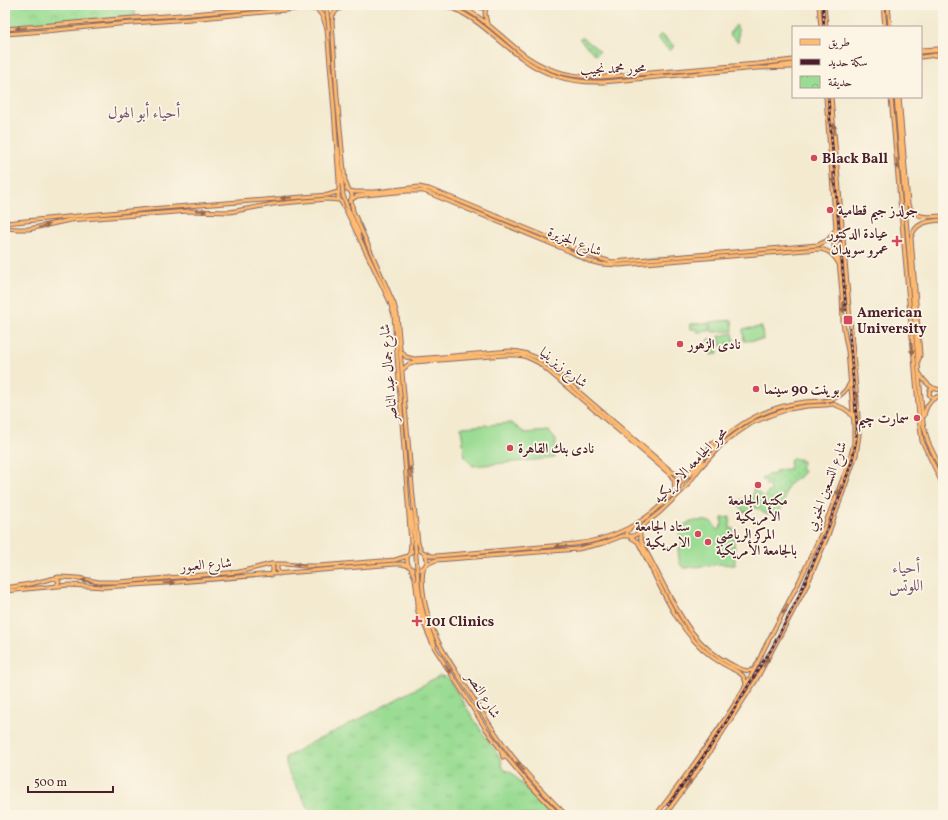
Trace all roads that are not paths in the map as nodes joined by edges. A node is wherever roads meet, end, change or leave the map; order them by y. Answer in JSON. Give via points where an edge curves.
{"nodes":[{"id":1,"x":297,"y":5,"type":"edge"},
{"id":2,"x":316,"y":5,"type":"edge"},
{"id":3,"x":327,"y":5,"type":"edge"},
{"id":4,"x":338,"y":5,"type":"edge"},
{"id":5,"x":348,"y":5,"type":"edge"},
{"id":6,"x":444,"y":5,"type":"edge"},
{"id":7,"x":457,"y":5,"type":"edge"},
{"id":8,"x":475,"y":5,"type":"edge"},
{"id":9,"x":479,"y":5,"type":"edge"},
{"id":10,"x":485,"y":5,"type":"edge"},
{"id":11,"x":818,"y":5,"type":"edge"},
{"id":12,"x":824,"y":5,"type":"edge"},
{"id":13,"x":466,"y":6,"type":"dead end"},
{"id":14,"x":312,"y":7,"type":"edge"},
{"id":15,"x":884,"y":7,"type":"edge"},
{"id":16,"x":889,"y":7,"type":"edge"},
{"id":17,"x":318,"y":10,"type":"junction"},
{"id":18,"x":337,"y":10,"type":"junction"},
{"id":19,"x":471,"y":12,"type":"junction"},
{"id":20,"x":321,"y":14,"type":"junction"},
{"id":21,"x":333,"y":14,"type":"junction"},
{"id":22,"x":470,"y":17,"type":"junction"},
{"id":23,"x":478,"y":17,"type":"junction"},
{"id":24,"x":332,"y":20,"type":"junction"},
{"id":25,"x":120,"y":21,"type":"junction"},
{"id":26,"x":116,"y":22,"type":"junction"},
{"id":27,"x":325,"y":23,"type":"junction"},
{"id":28,"x":480,"y":24,"type":"junction"},
{"id":29,"x":488,"y":24,"type":"junction"},
{"id":30,"x":46,"y":26,"type":"junction"},
{"id":31,"x":821,"y":26,"type":"edge"},
{"id":32,"x":826,"y":26,"type":"edge"},
{"id":33,"x":885,"y":26,"type":"edge"},
{"id":34,"x":890,"y":26,"type":"edge"},
{"id":35,"x":40,"y":27,"type":"junction"},
{"id":36,"x":330,"y":28,"type":"junction"},
{"id":37,"x":5,"y":29,"type":"edge"},
{"id":38,"x":40,"y":31,"type":"junction"},
{"id":39,"x":46,"y":31,"type":"junction"},
{"id":40,"x":5,"y":34,"type":"edge"},
{"id":41,"x":943,"y":49,"type":"edge"},
{"id":42,"x":514,"y":52,"type":"junction"},
{"id":43,"x":922,"y":53,"type":"edge"},
{"id":44,"x":922,"y":53,"type":"edge"},
{"id":45,"x":943,"y":53,"type":"edge"},
{"id":46,"x":511,"y":56,"type":"dead end"},
{"id":47,"x":792,"y":64,"type":"edge"},
{"id":48,"x":792,"y":64,"type":"edge"},
{"id":49,"x":735,"y":70,"type":"junction"},
{"id":50,"x":661,"y":72,"type":"junction"},
{"id":51,"x":651,"y":73,"type":"junction"},
{"id":52,"x":739,"y":73,"type":"dead end"},
{"id":53,"x":335,"y":75,"type":"junction"},
{"id":54,"x":331,"y":76,"type":"junction"},
{"id":55,"x":664,"y":77,"type":"junction"},
{"id":56,"x":653,"y":78,"type":"junction"},
{"id":57,"x":826,"y":98,"type":"edge"},
{"id":58,"x":832,"y":98,"type":"edge"},
{"id":59,"x":891,"y":98,"type":"edge"},
{"id":60,"x":897,"y":98,"type":"edge"},
{"id":61,"x":897,"y":98,"type":"edge"},
{"id":62,"x":899,"y":133,"type":"junction"},
{"id":63,"x":894,"y":135,"type":"junction"},
{"id":64,"x":835,"y":141,"type":"junction"},
{"id":65,"x":830,"y":142,"type":"junction"},
{"id":66,"x":899,"y":142,"type":"junction"},
{"id":67,"x":893,"y":145,"type":"junction"},
{"id":68,"x":836,"y":147,"type":"junction"},
{"id":69,"x":830,"y":148,"type":"junction"},
{"id":70,"x":342,"y":184,"type":"junction"},
{"id":71,"x":417,"y":189,"type":"junction"},
{"id":72,"x":349,"y":190,"type":"junction"},
{"id":73,"x":339,"y":192,"type":"junction"},
{"id":74,"x":356,"y":192,"type":"junction"},
{"id":75,"x":332,"y":194,"type":"junction"},
{"id":76,"x":357,"y":196,"type":"junction"},
{"id":77,"x":333,"y":199,"type":"junction"},
{"id":78,"x":351,"y":200,"type":"junction"},
{"id":79,"x":340,"y":201,"type":"junction"},
{"id":80,"x":235,"y":202,"type":"junction"},
{"id":81,"x":230,"y":205,"type":"junction"},
{"id":82,"x":907,"y":205,"type":"junction"},
{"id":83,"x":349,"y":208,"type":"junction"},
{"id":84,"x":230,"y":212,"type":"junction"},
{"id":85,"x":236,"y":212,"type":"junction"},
{"id":86,"x":920,"y":216,"type":"junction"},
{"id":87,"x":943,"y":216,"type":"edge"},
{"id":88,"x":925,"y":217,"type":"junction"},
{"id":89,"x":31,"y":220,"type":"junction"},
{"id":90,"x":943,"y":220,"type":"edge"},
{"id":91,"x":24,"y":221,"type":"junction"},
{"id":92,"x":925,"y":222,"type":"junction"},
{"id":93,"x":5,"y":223,"type":"edge"},
{"id":94,"x":920,"y":224,"type":"junction"},
{"id":95,"x":5,"y":228,"type":"edge"},
{"id":96,"x":25,"y":229,"type":"junction"},
{"id":97,"x":32,"y":229,"type":"junction"},
{"id":98,"x":836,"y":229,"type":"junction"},
{"id":99,"x":526,"y":231,"type":"junction"},
{"id":100,"x":833,"y":234,"type":"junction"},
{"id":101,"x":909,"y":238,"type":"junction"},
{"id":102,"x":825,"y":246,"type":"junction"},
{"id":103,"x":774,"y":251,"type":"junction"},
{"id":104,"x":845,"y":257,"type":"junction"},
{"id":105,"x":836,"y":259,"type":"junction"},
{"id":106,"x":848,"y":261,"type":"dead end"},
{"id":107,"x":623,"y":263,"type":"junction"},
{"id":108,"x":840,"y":266,"type":"junction"},
{"id":109,"x":914,"y":294,"type":"junction"},
{"id":110,"x":910,"y":323,"type":"junction"},
{"id":111,"x":914,"y":323,"type":"junction"},
{"id":112,"x":910,"y":328,"type":"junction"},
{"id":113,"x":915,"y":328,"type":"junction"},
{"id":114,"x":401,"y":351,"type":"junction"},
{"id":115,"x":471,"y":356,"type":"junction"},
{"id":116,"x":408,"y":358,"type":"junction"},
{"id":117,"x":918,"y":361,"type":"junction"},
{"id":118,"x":409,"y":364,"type":"junction"},
{"id":119,"x":402,"y":370,"type":"junction"},
{"id":120,"x":919,"y":370,"type":"junction"},
{"id":121,"x":850,"y":382,"type":"junction"},
{"id":122,"x":933,"y":388,"type":"junction"},
{"id":123,"x":943,"y":390,"type":"edge"},
{"id":124,"x":943,"y":395,"type":"edge"},
{"id":125,"x":934,"y":398,"type":"junction"},
{"id":126,"x":838,"y":400,"type":"junction"},
{"id":127,"x":836,"y":405,"type":"junction"},
{"id":128,"x":854,"y":418,"type":"junction"},
{"id":129,"x":758,"y":420,"type":"junction"},
{"id":130,"x":764,"y":420,"type":"dead end"},
{"id":131,"x":923,"y":420,"type":"junction"},
{"id":132,"x":741,"y":425,"type":"junction"},
{"id":133,"x":616,"y":426,"type":"junction"},
{"id":134,"x":735,"y":427,"type":"junction"},
{"id":135,"x":743,"y":428,"type":"junction"},
{"id":136,"x":737,"y":433,"type":"junction"},
{"id":137,"x":713,"y":442,"type":"dead end"},
{"id":138,"x":649,"y":451,"type":"junction"},
{"id":139,"x":653,"y":452,"type":"dead end"},
{"id":140,"x":706,"y":455,"type":"junction"},
{"id":141,"x":671,"y":473,"type":"junction"},
{"id":142,"x":690,"y":473,"type":"junction"},
{"id":143,"x":943,"y":473,"type":"edge"},
{"id":144,"x":943,"y":485,"type":"edge"},
{"id":145,"x":684,"y":490,"type":"junction"},
{"id":146,"x":674,"y":491,"type":"junction"},
{"id":147,"x":641,"y":521,"type":"junction"},
{"id":148,"x":646,"y":523,"type":"junction"},
{"id":149,"x":631,"y":527,"type":"junction"},
{"id":150,"x":640,"y":530,"type":"junction"},
{"id":151,"x":620,"y":533,"type":"junction"},
{"id":152,"x":622,"y":536,"type":"junction"},
{"id":153,"x":630,"y":536,"type":"junction"},
{"id":154,"x":640,"y":538,"type":"junction"},
{"id":155,"x":637,"y":541,"type":"junction"},
{"id":156,"x":817,"y":542,"type":"junction"},
{"id":157,"x":415,"y":545,"type":"junction"},
{"id":158,"x":824,"y":546,"type":"junction"},
{"id":159,"x":549,"y":547,"type":"junction"},
{"id":160,"x":549,"y":551,"type":"junction"},
{"id":161,"x":422,"y":552,"type":"junction"},
{"id":162,"x":463,"y":552,"type":"dead end"},
{"id":163,"x":458,"y":554,"type":"junction"},
{"id":164,"x":409,"y":555,"type":"junction"},
{"id":165,"x":812,"y":555,"type":"junction"},
{"id":166,"x":432,"y":556,"type":"junction"},
{"id":167,"x":478,"y":557,"type":"junction"},
{"id":168,"x":402,"y":558,"type":"junction"},
{"id":169,"x":474,"y":560,"type":"dead end"},
{"id":170,"x":433,"y":561,"type":"junction"},
{"id":171,"x":818,"y":561,"type":"junction"},
{"id":172,"x":271,"y":564,"type":"junction"},
{"id":173,"x":279,"y":564,"type":"junction"},
{"id":174,"x":402,"y":564,"type":"junction"},
{"id":175,"x":410,"y":567,"type":"junction"},
{"id":176,"x":424,"y":567,"type":"junction"},
{"id":177,"x":279,"y":574,"type":"junction"},
{"id":178,"x":271,"y":575,"type":"junction"},
{"id":179,"x":422,"y":576,"type":"junction"},
{"id":180,"x":415,"y":577,"type":"junction"},
{"id":181,"x":55,"y":578,"type":"junction"},
{"id":182,"x":68,"y":578,"type":"junction"},
{"id":183,"x":419,"y":581,"type":"junction"},
{"id":184,"x":69,"y":585,"type":"junction"},
{"id":185,"x":56,"y":586,"type":"junction"},
{"id":186,"x":5,"y":588,"type":"edge"},
{"id":187,"x":5,"y":591,"type":"edge"},
{"id":188,"x":418,"y":603,"type":"junction"},
{"id":189,"x":421,"y":622,"type":"dead end"},
{"id":190,"x":432,"y":629,"type":"junction"},
{"id":191,"x":705,"y":649,"type":"junction"},
{"id":192,"x":436,"y":650,"type":"junction"},
{"id":193,"x":711,"y":654,"type":"junction"},
{"id":194,"x":755,"y":669,"type":"junction"},
{"id":195,"x":746,"y":671,"type":"junction"},
{"id":196,"x":752,"y":674,"type":"junction"},
{"id":197,"x":743,"y":676,"type":"junction"},
{"id":198,"x":757,"y":678,"type":"junction"},
{"id":199,"x":746,"y":686,"type":"junction"},
{"id":200,"x":500,"y":749,"type":"junction"},
{"id":201,"x":503,"y":757,"type":"dead end"},
{"id":202,"x":515,"y":772,"type":"dead end"},
{"id":203,"x":523,"y":776,"type":"junction"},
{"id":204,"x":535,"y":779,"type":"dead end"},
{"id":205,"x":537,"y":785,"type":"junction"},
{"id":206,"x":559,"y":815,"type":"edge"},
{"id":207,"x":566,"y":815,"type":"edge"},
{"id":208,"x":656,"y":815,"type":"edge"},
{"id":209,"x":665,"y":815,"type":"edge"}],
"edges":[{"from":1,"to":25,"type":"main road"},
{"from":2,"to":17,"type":"main road"},
{"from":3,"to":36,"type":"main road","bridge":true},
{"from":4,"to":18,"type":"main road"},
{"from":5,"to":18,"type":"main road"},
{"from":6,"to":22,"type":"main road","name":"محور محمد نجيب"},
{"from":7,"to":19,"type":"main road","name":"محور محمد نجيب"},
{"from":8,"to":13,"type":"main road"},
{"from":9,"to":10,"type":"main road","via":[[482,8]]},
{"from":10,"to":29,"type":"main road"},
{"from":11,"to":31,"type":"main road"},
{"from":12,"to":32,"type":"main road"},
{"from":14,"to":17,"type":"main road"},
{"from":14,"to":25,"type":"main road","via":[[191,19]]},
{"from":15,"to":16,"type":"main road","via":[[887,16]]},
{"from":15,"to":33,"type":"main road"},
{"from":16,"to":34,"type":"main road"},
{"from":17,"to":20,"type":"main road"},
{"from":18,"to":21,"type":"main road"},
{"from":19,"to":22,"type":"main road","via":[[473,15]]},
{"from":19,"to":23,"type":"main road","name":"محور محمد نجيب"},
{"from":20,"to":21,"type":"main road"},
{"from":20,"to":27,"type":"main road"},
{"from":21,"to":24,"type":"main road"},
{"from":22,"to":28,"type":"main road","name":"محور محمد نجيب"},
{"from":23,"to":28,"type":"main road","via":[[476,19]]},
{"from":23,"to":29,"type":"main road","name":"محور محمد نجيب"},
{"from":24,"to":27,"type":"main road"},
{"from":24,"to":53,"type":"main road"},
{"from":25,"to":26,"type":"main road"},
{"from":26,"to":30,"type":"main road"},
{"from":26,"to":39,"type":"main road"},
{"from":27,"to":54,"type":"main road"},
{"from":28,"to":42,"type":"main road","name":"محور محمد نجيب"},
{"from":29,"to":51,"type":"main road","name":"محور محمد نجيب","via":[[527,57],[559,73],[593,78]]},
{"from":30,"to":35,"type":"main road"},
{"from":30,"to":39,"type":"main road"},
{"from":35,"to":37,"type":"main road","one_way":true},
{"from":35,"to":38,"type":"main road"},
{"from":36,"to":53,"type":"main road"},
{"from":36,"to":54,"type":"main road"},
{"from":38,"to":39,"type":"main road"},
{"from":38,"to":40,"type":"main road"},
{"from":41,"to":43,"type":"main road"},
{"from":42,"to":46,"type":"main road"},
{"from":42,"to":56,"type":"main road","name":"محور محمد نجيب","via":[[535,67],[553,76],[570,80],[620,82]]},
{"from":44,"to":45,"type":"main road"},
{"from":47,"to":50,"type":"main road","name":"محور محمد نجيب","via":[[728,65]]},
{"from":48,"to":49,"type":"main road","name":"محور محمد نجيب"},
{"from":49,"to":52,"type":"main road"},
{"from":49,"to":55,"type":"main road","name":"محور محمد نجيب"},
{"from":50,"to":51,"type":"main road","name":"محور محمد نجيب"},
{"from":50,"to":55,"type":"main road","via":[[660,76]]},
{"from":51,"to":56,"type":"main road","via":[[654,75]]},
{"from":53,"to":70,"type":"main road"},
{"from":54,"to":70,"type":"main road"},
{"from":55,"to":56,"type":"main road","name":"محور محمد نجيب"},
{"from":57,"to":65,"type":"main road","name":"شارع التسعين الجنوبي"},
{"from":64,"to":58,"type":"main road","name":"شارع التسعين الجنوبي","one_way":true,"via":[[834,103]]},
{"from":59,"to":63,"type":"main road"},
{"from":60,"to":82,"type":"main road"},
{"from":61,"to":62,"type":"main road"},
{"from":62,"to":63,"type":"main road","via":[[897,137]]},
{"from":62,"to":66,"type":"main road"},
{"from":63,"to":67,"type":"main road"},
{"from":64,"to":65,"type":"main road"},
{"from":64,"to":68,"type":"main road","name":"شارع التسعين الجنوبي"},
{"from":65,"to":69,"type":"main road","name":"شارع التسعين الجنوبي"},
{"from":66,"to":67,"type":"main road","via":[[896,140]]},
{"from":66,"to":82,"type":"main road"},
{"from":67,"to":110,"type":"main road","one_way":true},
{"from":68,"to":69,"type":"main road"},
{"from":68,"to":104,"type":"main road","name":"شارع التسعين الجنوبي"},
{"from":69,"to":98,"type":"main road","name":"شارع التسعين الجنوبي","one_way":true},
{"from":70,"to":72,"type":"main road"},
{"from":70,"to":73,"type":"main road"},
{"from":70,"to":83,"type":"main road","bridge":true,"via":[[343,195]]},
{"from":71,"to":74,"type":"main road","name":"شارع الجزيرة"},
{"from":71,"to":76,"type":"main road","name":"شارع الجزيرة"},
{"from":71,"to":99,"type":"main road","name":"شارع الجزيرة"},
{"from":72,"to":73,"type":"main road","via":[[344,188]]},
{"from":72,"to":74,"type":"main road","name":"شارع الجزيرة"},
{"from":72,"to":78,"type":"main road"},
{"from":73,"to":75,"type":"main road"},
{"from":73,"to":79,"type":"main road"},
{"from":74,"to":76,"type":"main road"},
{"from":75,"to":77,"type":"main road"},
{"from":75,"to":80,"type":"main road","one_way":true},
{"from":76,"to":78,"type":"main road","name":"شارع الجزيرة"},
{"from":77,"to":79,"type":"main road"},
{"from":77,"to":85,"type":"main road","via":[[268,204]]},
{"from":78,"to":79,"type":"main road","via":[[347,203]]},
{"from":78,"to":83,"type":"main road"},
{"from":79,"to":83,"type":"main road"},
{"from":80,"to":81,"type":"main road"},
{"from":80,"to":85,"type":"main road"},
{"from":81,"to":84,"type":"main road"},
{"from":81,"to":89,"type":"main road"},
{"from":82,"to":86,"type":"main road"},
{"from":82,"to":101,"type":"main road"},
{"from":83,"to":114,"type":"main road","name":"شارع جمال عبد الناصر","via":[[396,310]]},
{"from":83,"to":157,"type":"main road","name":"شارع جمال عبد الناصر","via":[[390,302],[394,318]]},
{"from":84,"to":85,"type":"main road"},
{"from":97,"to":84,"type":"main road","one_way":true,"via":[[70,220],[184,211]]},
{"from":86,"to":88,"type":"main road"},
{"from":86,"to":94,"type":"main road"},
{"from":87,"to":88,"type":"main road"},
{"from":88,"to":92,"type":"main road"},
{"from":89,"to":91,"type":"main road"},
{"from":89,"to":97,"type":"main road","via":[[29,225]]},
{"from":90,"to":92,"type":"main road"},
{"from":91,"to":93,"type":"main road"},
{"from":91,"to":96,"type":"main road"},
{"from":92,"to":94,"type":"main road"},
{"from":94,"to":101,"type":"main road"},
{"from":95,"to":96,"type":"main road"},
{"from":96,"to":97,"type":"main road"},
{"from":98,"to":100,"type":"main road"},
{"from":98,"to":108,"type":"main road","name":"شارع التسعين الجنوبي"},
{"from":99,"to":107,"type":"main road","name":"شارع الجزيرة","via":[[598,258]]},
{"from":99,"to":107,"type":"main road","name":"شارع الجزيرة","via":[[592,262],[610,265]]},
{"from":100,"to":102,"type":"main road"},
{"from":100,"to":105,"type":"main road"},
{"from":101,"to":109,"type":"main road"},
{"from":102,"to":103,"type":"main road","name":"شارع الجزيرة"},
{"from":102,"to":103,"type":"main road","name":"شارع الجزيرة","via":[[819,249]]},
{"from":102,"to":105,"type":"main road"},
{"from":103,"to":107,"type":"main road","name":"شارع الجزيرة"},
{"from":104,"to":106,"type":"main road"},
{"from":158,"to":104,"type":"main road","name":"شارع التسعين الجنوبي","one_way":true,"via":[[858,445],[856,364]]},
{"from":105,"to":108,"type":"main road"},
{"from":108,"to":121,"type":"main road","name":"شارع التسعين الجنوبي","one_way":true},
{"from":109,"to":111,"type":"main road"},
{"from":109,"to":117,"type":"main road","via":[[920,355]]},
{"from":110,"to":111,"type":"main road"},
{"from":110,"to":112,"type":"main road"},
{"from":111,"to":113,"type":"main road"},
{"from":112,"to":113,"type":"main road"},
{"from":112,"to":144,"type":"main road","one_way":true,"via":[[921,437]]},
{"from":113,"to":117,"type":"main road"},
{"from":114,"to":116,"type":"main road"},
{"from":114,"to":119,"type":"main road","name":"شارع جمال عبد الناصر"},
{"from":115,"to":116,"type":"main road","name":"شارع زيزينيا"},
{"from":115,"to":118,"type":"main road","name":"شارع زيزينيا"},
{"from":115,"to":133,"type":"main road","name":"شارع زيزينيا","via":[[510,351],[520,352],[544,362]]},
{"from":116,"to":118,"type":"main road"},
{"from":117,"to":120,"type":"main road"},
{"from":118,"to":119,"type":"main road"},
{"from":157,"to":119,"type":"main road","name":"شارع جمال عبد الناصر","one_way":true},
{"from":120,"to":122,"type":"main road","via":[[925,382]]},
{"from":120,"to":131,"type":"main road"},
{"from":121,"to":126,"type":"main road"},
{"from":121,"to":128,"type":"main road","name":"شارع التسعين الجنوبي"},
{"from":122,"to":123,"type":"main road"},
{"from":122,"to":125,"type":"main road","via":[[929,394]]},
{"from":124,"to":125,"type":"main road"},
{"from":125,"to":131,"type":"main road","via":[[924,412]]},
{"from":126,"to":127,"type":"main road"},
{"from":126,"to":132,"type":"main road","name":"محور الجامعه الامريكيه","via":[[779,406]]},
{"from":127,"to":128,"type":"main road"},
{"from":127,"to":129,"type":"main road","name":"محور الجامعه الامريكيه","via":[[795,408]]},
{"from":128,"to":156,"type":"main road","name":"شارع التسعين الجنوبي","one_way":true,"via":[[851,457]]},
{"from":129,"to":130,"type":"main road"},
{"from":129,"to":135,"type":"main road","name":"محور الجامعه الامريكيه"},
{"from":131,"to":143,"type":"main road"},
{"from":132,"to":134,"type":"main road","name":"محور الجامعه الامريكيه"},
{"from":132,"to":135,"type":"main road"},
{"from":133,"to":138,"type":"main road","name":"شارع زيزينيا"},
{"from":133,"to":141,"type":"main road","name":"شارع زيزينيا"},
{"from":134,"to":136,"type":"main road"},
{"from":134,"to":140,"type":"main road","name":"محور الجامعه الامريكيه"},
{"from":135,"to":136,"type":"main road","name":"محور الجامعه الامريكيه"},
{"from":136,"to":145,"type":"main road","name":"محور الجامعه الامريكيه","via":[[711,455]]},
{"from":137,"to":140,"type":"main road"},
{"from":138,"to":139,"type":"main road"},
{"from":138,"to":141,"type":"main road","name":"شارع زيزينيا","via":[[664,463]]},
{"from":140,"to":142,"type":"main road","name":"محور الجامعه الامريكيه"},
{"from":140,"to":145,"type":"main road","via":[[681,485],[680,488]]},
{"from":141,"to":142,"type":"main road"},
{"from":141,"to":146,"type":"main road","via":[[675,482]]},
{"from":142,"to":146,"type":"main road","name":"محور الجامعه الامريكيه"},
{"from":145,"to":148,"type":"main road","name":"محور الجامعه الامريكيه"},
{"from":146,"to":147,"type":"main road","name":"محور الجامعه الامريكيه","via":[[659,508]]},
{"from":147,"to":148,"type":"main road","via":[[641,525]]},
{"from":147,"to":149,"type":"main road","name":"محور الجامعه الامريكيه"},
{"from":148,"to":150,"type":"main road","name":"محور الجامعه الامريكيه"},
{"from":149,"to":150,"type":"main road","via":[[638,526]]},
{"from":149,"to":151,"type":"main road","name":"محور الجامعه الامريكيه"},
{"from":149,"to":153,"type":"main road","via":[[627,532]]},
{"from":150,"to":153,"type":"main road","name":"محور الجامعه الامريكيه","via":[[636,535]]},
{"from":150,"to":154,"type":"main road"},
{"from":151,"to":152,"type":"main road","via":[[623,533]]},
{"from":151,"to":159,"type":"main road","name":"محور الجامعه الامريكيه","one_way":true,"via":[[584,543]]},
{"from":152,"to":153,"type":"main road"},
{"from":152,"to":160,"type":"main road","via":[[587,547]]},
{"from":153,"to":155,"type":"main road"},
{"from":154,"to":155,"type":"main road","via":[[637,538]]},
{"from":154,"to":191,"type":"main road","via":[[683,620]]},
{"from":155,"to":191,"type":"main road","via":[[680,623],[691,638]]},
{"from":156,"to":158,"type":"main road","via":[[818,548]]},
{"from":156,"to":165,"type":"main road","name":"شارع التسعين الجنوبي"},
{"from":157,"to":161,"type":"main road"},
{"from":157,"to":164,"type":"main road"},
{"from":157,"to":183,"type":"main road","bridge":true},
{"from":158,"to":171,"type":"main road","name":"شارع التسعين الجنوبي"},
{"from":159,"to":160,"type":"main road"},
{"from":159,"to":163,"type":"main road","name":"محور الجامعه الامريكيه"},
{"from":160,"to":167,"type":"main road"},
{"from":161,"to":164,"type":"main road","via":[[416,550]]},
{"from":161,"to":166,"type":"main road","name":"محور الجامعه الامريكيه"},
{"from":161,"to":176,"type":"main road","via":[[427,559]]},
{"from":162,"to":163,"type":"main road"},
{"from":163,"to":166,"type":"main road","name":"محور الجامعه الامريكيه"},
{"from":164,"to":168,"type":"main road","name":"شارع العبور"},
{"from":164,"to":175,"type":"main road","via":[[407,562]]},
{"from":165,"to":171,"type":"main road","via":[[818,553]]},
{"from":165,"to":194,"type":"main road","name":"شارع التسعين الجنوبي","one_way":true},
{"from":166,"to":170,"type":"main road"},
{"from":167,"to":169,"type":"main road"},
{"from":167,"to":170,"type":"main road"},
{"from":168,"to":173,"type":"main road","name":"شارع العبور","one_way":true,"via":[[314,566]]},
{"from":168,"to":174,"type":"main road"},
{"from":170,"to":176,"type":"main road"},
{"from":198,"to":171,"type":"main road","name":"شارع التسعين الجنوبي","one_way":true},
{"from":172,"to":173,"type":"main road","name":"شارع العبور"},
{"from":172,"to":178,"type":"main road","via":[[274,570]]},
{"from":172,"to":182,"type":"main road","name":"شارع العبور","one_way":true,"via":[[239,572],[120,582]]},
{"from":173,"to":177,"type":"main road"},
{"from":174,"to":175,"type":"main road","name":"شارع العبور"},
{"from":174,"to":177,"type":"main road","name":"شارع العبور"},
{"from":175,"to":176,"type":"main road","via":[[417,570]]},
{"from":175,"to":180,"type":"main road","name":"شارع النصر"},
{"from":176,"to":179,"type":"main road","name":"شارع النصر"},
{"from":177,"to":178,"type":"main road","name":"شارع العبور"},
{"from":184,"to":178,"type":"main road","name":"شارع العبور","one_way":true,"via":[[104,587]]},
{"from":179,"to":180,"type":"main road","via":[[418,573]]},
{"from":179,"to":190,"type":"main road","name":"شارع النصر","via":[[425,605]]},
{"from":180,"to":188,"type":"main road","name":"شارع النصر"},
{"from":181,"to":182,"type":"main road","name":"شارع العبور"},
{"from":181,"to":185,"type":"main road","via":[[59,582]]},
{"from":181,"to":186,"type":"main road","name":"شارع العبور"},
{"from":182,"to":184,"type":"main road","via":[[65,582]]},
{"from":183,"to":190,"type":"main road","via":[[427,621]]},
{"from":183,"to":192,"type":"main road","via":[[422,611]]},
{"from":184,"to":185,"type":"main road","name":"شارع العبور"},
{"from":185,"to":187,"type":"main road","name":"شارع العبور"},
{"from":188,"to":189,"type":"main road"},
{"from":188,"to":192,"type":"main road","name":"شارع النصر"},
{"from":205,"to":190,"type":"main road","name":"شارع النصر","one_way":true,"via":[[491,727],[440,647]]},
{"from":191,"to":193,"type":"main road"},
{"from":192,"to":200,"type":"main road","name":"شارع النصر","one_way":true},
{"from":193,"to":195,"type":"main road"},
{"from":193,"to":197,"type":"main road"},
{"from":194,"to":195,"type":"main road"},
{"from":194,"to":196,"type":"main road","name":"شارع التسعين الجنوبي"},
{"from":195,"to":197,"type":"main road"},
{"from":196,"to":198,"type":"main road"},
{"from":196,"to":199,"type":"main road","name":"شارع التسعين الجنوبي"},
{"from":197,"to":199,"type":"main road"},
{"from":209,"to":198,"type":"main road","name":"شارع التسعين الجنوبي","one_way":true,"via":[[698,770]]},
{"from":199,"to":208,"type":"main road","name":"شارع التسعين الجنوبي","via":[[731,711]]},
{"from":200,"to":201,"type":"main road"},
{"from":200,"to":203,"type":"main road","name":"شارع النصر"},
{"from":202,"to":203,"type":"main road"},
{"from":203,"to":206,"type":"main road","name":"شارع النصر"},
{"from":204,"to":205,"type":"main road"},
{"from":205,"to":207,"type":"main road","name":"شارع النصر"}]}
